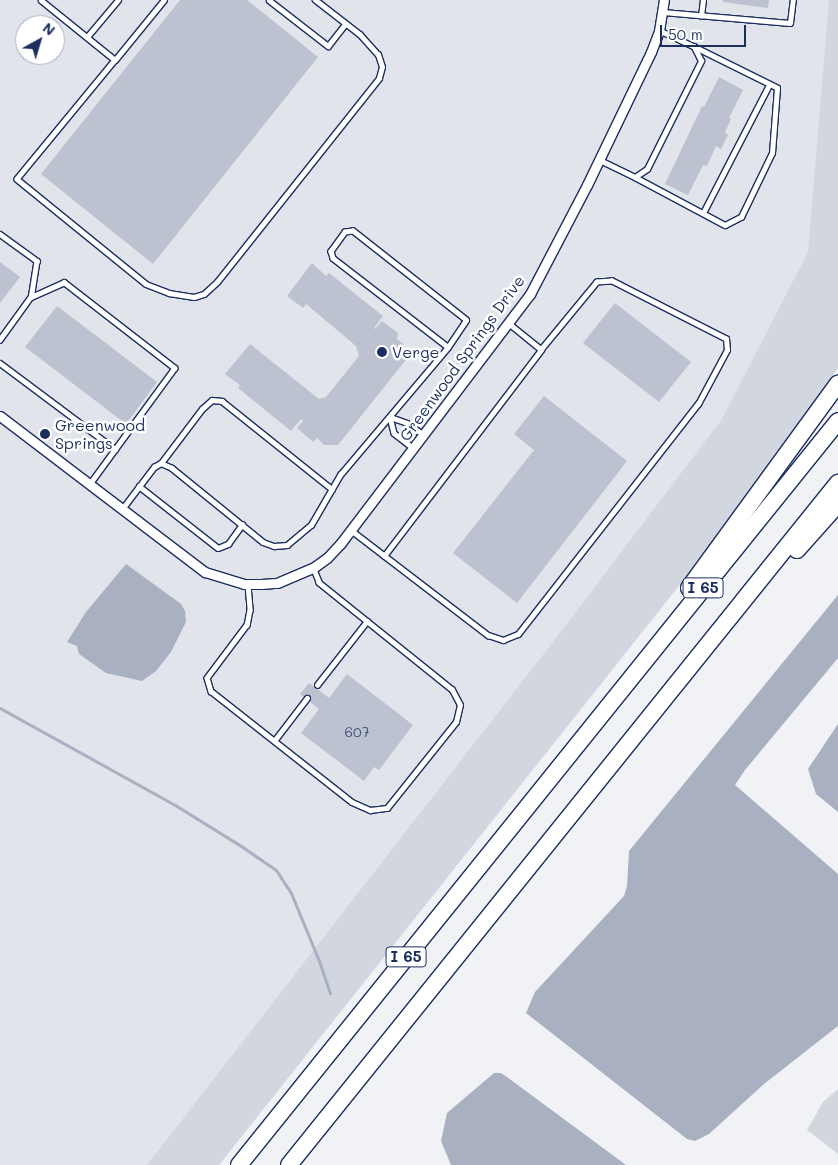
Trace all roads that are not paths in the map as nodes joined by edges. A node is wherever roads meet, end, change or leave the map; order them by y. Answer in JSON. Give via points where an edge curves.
{"nodes":[{"id":1,"x":41,"y":0,"type":"edge"},
{"id":2,"x":118,"y":0,"type":"edge"},
{"id":3,"x":164,"y":0,"type":"edge"},
{"id":4,"x":269,"y":0,"type":"edge"},
{"id":5,"x":315,"y":0,"type":"edge"},
{"id":6,"x":664,"y":0,"type":"edge"},
{"id":7,"x":703,"y":0,"type":"edge"},
{"id":8,"x":792,"y":0,"type":"edge"},
{"id":9,"x":663,"y":12,"type":"junction"},
{"id":10,"x":701,"y":16,"type":"junction"},
{"id":11,"x":345,"y":24,"type":"junction"},
{"id":12,"x":659,"y":31,"type":"junction"},
{"id":13,"x":87,"y":37,"type":"junction"},
{"id":14,"x":694,"y":47,"type":"junction"},
{"id":15,"x":115,"y":60,"type":"junction"},
{"id":16,"x":769,"y":85,"type":"junction"},
{"id":17,"x":599,"y":159,"type":"junction"},
{"id":18,"x":635,"y":177,"type":"junction"},
{"id":19,"x":703,"y":213,"type":"junction"},
{"id":20,"x":0,"y":234,"type":"edge"},
{"id":21,"x":31,"y":297,"type":"junction"},
{"id":22,"x":509,"y":324,"type":"junction"},
{"id":23,"x":0,"y":340,"type":"edge"},
{"id":24,"x":448,"y":347,"type":"junction"},
{"id":25,"x":541,"y":350,"type":"junction"},
{"id":26,"x":0,"y":363,"type":"edge"},
{"id":27,"x":838,"y":384,"type":"edge"},
{"id":28,"x":0,"y":416,"type":"edge"},
{"id":29,"x":390,"y":416,"type":"junction"},
{"id":30,"x":838,"y":421,"type":"edge"},
{"id":31,"x":424,"y":435,"type":"junction"},
{"id":32,"x":115,"y":449,"type":"junction"},
{"id":33,"x":414,"y":449,"type":"junction"},
{"id":34,"x":161,"y":463,"type":"junction"},
{"id":35,"x":838,"y":483,"type":"edge"},
{"id":36,"x":90,"y":484,"type":"junction"},
{"id":37,"x":139,"y":486,"type":"junction"},
{"id":38,"x":332,"y":489,"type":"junction"},
{"id":39,"x":838,"y":504,"type":"edge"},
{"id":40,"x":122,"y":509,"type":"junction"},
{"id":41,"x":242,"y":525,"type":"junction"},
{"id":42,"x":351,"y":530,"type":"junction"},
{"id":43,"x":384,"y":556,"type":"junction"},
{"id":44,"x":313,"y":568,"type":"junction"},
{"id":45,"x":248,"y":584,"type":"junction"},
{"id":46,"x":368,"y":622,"type":"junction"},
{"id":47,"x":318,"y":685,"type":"dead end"},
{"id":48,"x":307,"y":698,"type":"dead end"},
{"id":49,"x":653,"y":712,"type":"junction"},
{"id":50,"x":274,"y":741,"type":"junction"},
{"id":51,"x":568,"y":755,"type":"junction"},
{"id":52,"x":239,"y":1165,"type":"edge"},
{"id":53,"x":289,"y":1165,"type":"edge"}],
"edges":[{"from":1,"to":13,"type":"lane"},
{"from":2,"to":13,"type":"lane"},
{"from":3,"to":15,"type":"lane"},
{"from":4,"to":11,"type":"lane","via":[[328,46]]},
{"from":5,"to":11,"type":"lane"},
{"from":6,"to":9,"type":"street","name":"Greenwood Springs Drive"},
{"from":7,"to":10,"type":"lane"},
{"from":8,"to":10,"type":"lane","via":[[790,24]]},
{"from":9,"to":10,"type":"lane"},
{"from":9,"to":12,"type":"street","name":"Greenwood Springs Drive"},
{"from":11,"to":15,"type":"lane","via":[[378,55],[382,67],[379,78],[217,282],[204,294],[194,296],[169,293],[146,284],[17,179]]},
{"from":12,"to":14,"type":"lane"},
{"from":12,"to":17,"type":"street","name":"Greenwood Springs Drive"},
{"from":13,"to":15,"type":"lane"},
{"from":14,"to":16,"type":"lane"},
{"from":14,"to":18,"type":"lane","via":[[701,61],[647,169]]},
{"from":16,"to":19,"type":"lane"},
{"from":16,"to":19,"type":"lane","via":[[777,88],[772,153],[740,217],[725,225]]},
{"from":17,"to":18,"type":"lane"},
{"from":17,"to":22,"type":"street","name":"Greenwood Springs Drive","via":[[546,266]]},
{"from":18,"to":19,"type":"lane"},
{"from":20,"to":21,"type":"lane","via":[[37,261]]},
{"from":21,"to":23,"type":"lane"},
{"from":21,"to":32,"type":"lane","via":[[64,282],[175,368]]},
{"from":22,"to":25,"type":"lane"},
{"from":22,"to":31,"type":"street","name":"Greenwood Springs Drive"},
{"from":24,"to":24,"type":"lane","via":[[465,325],[464,316],[353,231],[345,232],[331,251],[334,258]]},
{"from":24,"to":29,"type":"lane"},
{"from":25,"to":43,"type":"lane"},
{"from":25,"to":43,"type":"lane","via":[[596,282],[612,281],[726,339],[728,350],[698,404],[518,634],[503,640],[488,635]]},
{"from":26,"to":32,"type":"lane"},
{"from":27,"to":51,"type":"highway"},
{"from":28,"to":36,"type":"street"},
{"from":29,"to":31,"type":"lane","via":[[408,423]]},
{"from":29,"to":33,"type":"lane","via":[[394,433]]},
{"from":29,"to":38,"type":"lane"},
{"from":30,"to":51,"type":"highway","number":"I 65"},
{"from":31,"to":33,"type":"street","name":"Greenwood Springs Drive"},
{"from":32,"to":36,"type":"lane"},
{"from":33,"to":42,"type":"street","name":"Greenwood Springs Drive"},
{"from":34,"to":37,"type":"lane","via":[[154,466]]},
{"from":34,"to":38,"type":"lane","via":[[202,409],[212,400],[222,401]]},
{"from":34,"to":41,"type":"lane","via":[[172,468]]},
{"from":35,"to":49,"type":"highway","number":"I 65"},
{"from":36,"to":40,"type":"street"},
{"from":37,"to":40,"type":"lane"},
{"from":37,"to":41,"type":"lane","via":[[218,548],[228,544]]},
{"from":38,"to":41,"type":"lane","via":[[311,525],[287,545],[274,546],[263,542]]},
{"from":39,"to":49,"type":"highway"},
{"from":40,"to":45,"type":"street","via":[[205,572]]},
{"from":42,"to":43,"type":"lane"},
{"from":42,"to":44,"type":"street","name":"Greenwood Springs Drive","via":[[327,558]]},
{"from":44,"to":45,"type":"street","name":"Greenwood Springs Drive","via":[[277,583]]},
{"from":44,"to":46,"type":"lane","via":[[319,582]]},
{"from":45,"to":50,"type":"lane","via":[[248,625],[207,678],[211,691]]},
{"from":46,"to":47,"type":"lane"},
{"from":46,"to":50,"type":"lane","via":[[452,690],[460,705],[456,722],[387,808],[370,810],[352,802]]},
{"from":48,"to":50,"type":"lane"},
{"from":49,"to":53,"type":"highway","number":"I 65"},
{"from":51,"to":52,"type":"highway","number":"I 65"}]}
